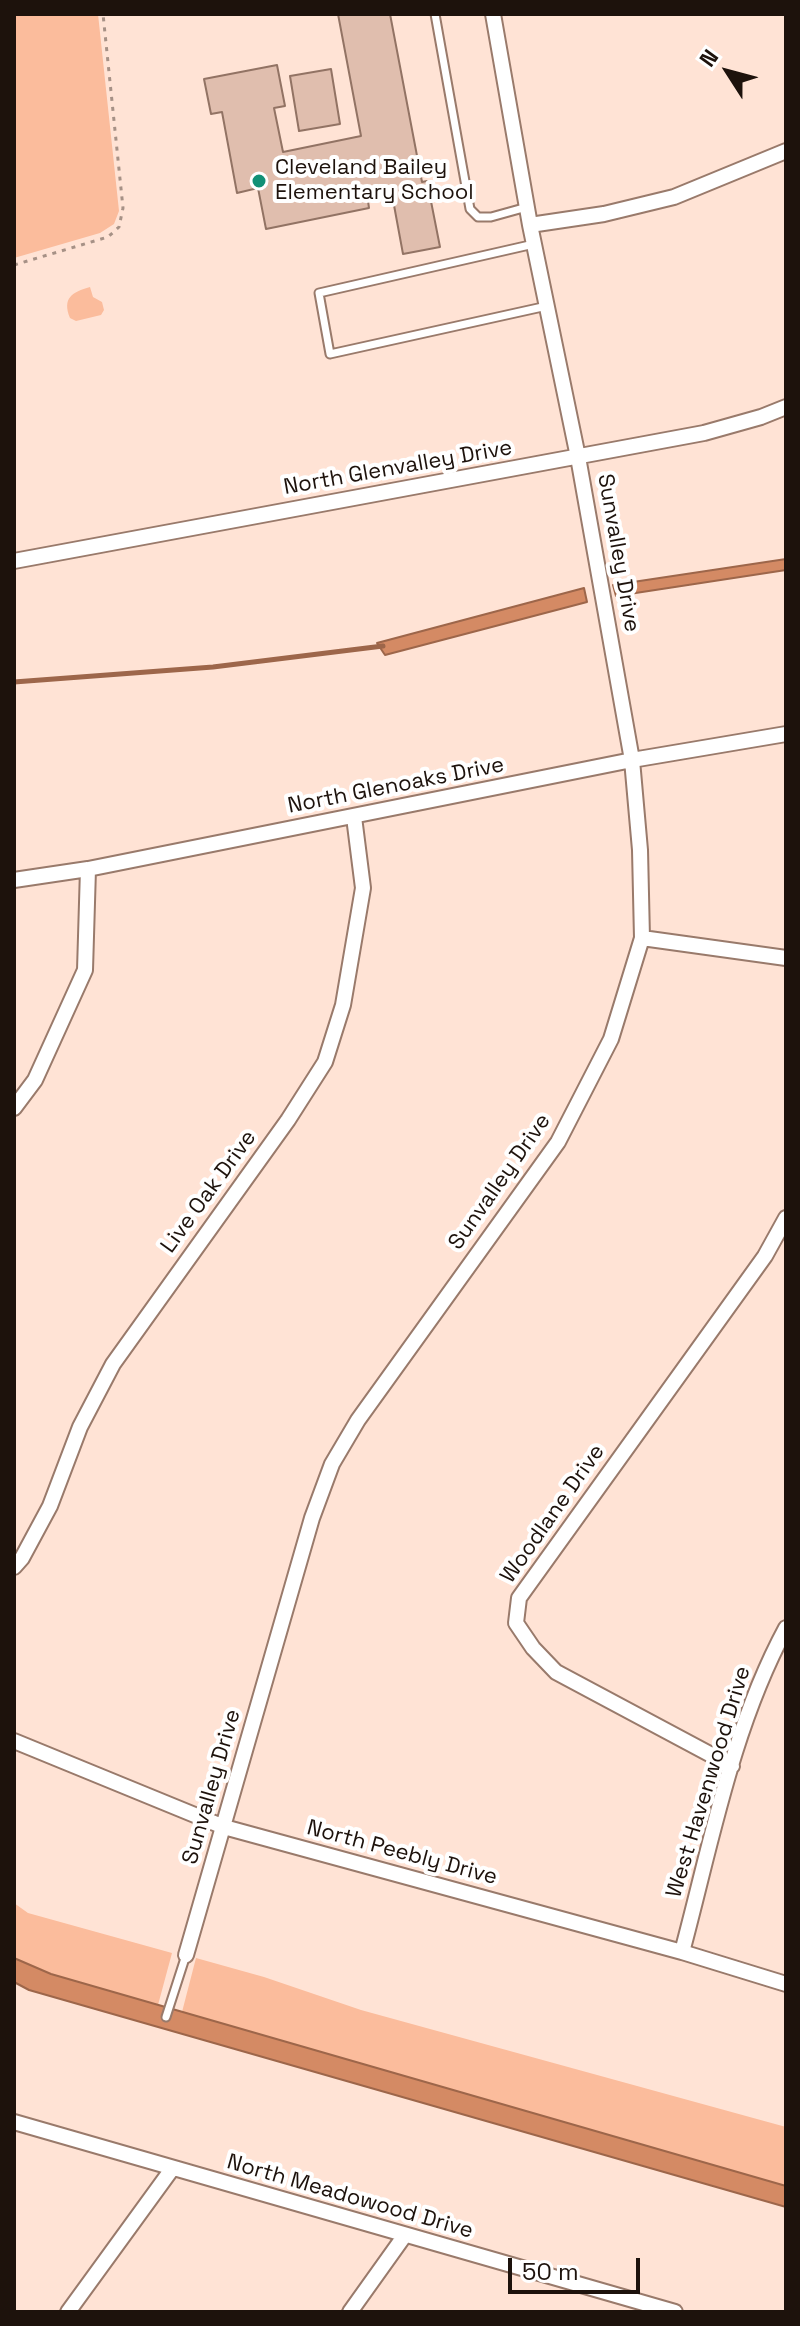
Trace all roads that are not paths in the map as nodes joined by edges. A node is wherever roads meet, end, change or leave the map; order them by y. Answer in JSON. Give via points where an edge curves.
{"nodes":[{"id":1,"x":435,"y":14,"type":"edge"},
{"id":2,"x":493,"y":14,"type":"edge"},
{"id":3,"x":786,"y":151,"type":"edge"},
{"id":4,"x":527,"y":207,"type":"junction"},
{"id":5,"x":530,"y":225,"type":"junction"},
{"id":6,"x":534,"y":244,"type":"junction"},
{"id":7,"x":547,"y":306,"type":"junction"},
{"id":8,"x":786,"y":407,"type":"edge"},
{"id":9,"x":578,"y":457,"type":"junction"},
{"id":10,"x":14,"y":561,"type":"edge"},
{"id":11,"x":786,"y":734,"type":"edge"},
{"id":12,"x":632,"y":760,"type":"junction"},
{"id":13,"x":354,"y":817,"type":"junction"},
{"id":14,"x":88,"y":869,"type":"junction"},
{"id":15,"x":14,"y":880,"type":"edge"},
{"id":16,"x":642,"y":938,"type":"junction"},
{"id":17,"x":786,"y":958,"type":"edge"},
{"id":18,"x":14,"y":1108,"type":"edge"},
{"id":19,"x":786,"y":1218,"type":"edge"},
{"id":20,"x":14,"y":1567,"type":"edge"},
{"id":21,"x":786,"y":1628,"type":"edge"},
{"id":22,"x":14,"y":1741,"type":"edge"},
{"id":23,"x":732,"y":1766,"type":"junction"},
{"id":24,"x":224,"y":1827,"type":"junction"},
{"id":25,"x":682,"y":1952,"type":"junction"},
{"id":26,"x":186,"y":1955,"type":"joint"},
{"id":27,"x":786,"y":1984,"type":"edge"},
{"id":28,"x":166,"y":2017,"type":"dead end"},
{"id":29,"x":14,"y":2122,"type":"edge"},
{"id":30,"x":172,"y":2169,"type":"junction"},
{"id":31,"x":405,"y":2235,"type":"junction"},
{"id":32,"x":633,"y":2307,"type":"edge"},
{"id":33,"x":68,"y":2312,"type":"edge"},
{"id":34,"x":350,"y":2312,"type":"edge"},
{"id":35,"x":675,"y":2312,"type":"edge"}],
"edges":[{"from":1,"to":4,"type":"lane","via":[[470,209],[478,217],[491,217]]},
{"from":2,"to":4,"type":"street","name":"Sunvalley Drive"},
{"from":3,"to":5,"type":"street","via":[[674,197]]},
{"from":4,"to":5,"type":"street","name":"Sunvalley Drive"},
{"from":5,"to":6,"type":"street","name":"Sunvalley Drive"},
{"from":6,"to":7,"type":"street","name":"Sunvalley Drive"},
{"from":6,"to":7,"type":"lane","via":[[319,293],[330,354]]},
{"from":7,"to":9,"type":"street","name":"Sunvalley Drive"},
{"from":8,"to":9,"type":"street","name":"North Glenvalley Drive","via":[[704,433]]},
{"from":9,"to":10,"type":"street","name":"North Glenvalley Drive"},
{"from":9,"to":12,"type":"street","name":"Sunvalley Drive"},
{"from":11,"to":12,"type":"street","name":"North Glenoaks Drive"},
{"from":12,"to":13,"type":"street","name":"North Glenoaks Drive"},
{"from":12,"to":16,"type":"street","name":"Sunvalley Drive"},
{"from":13,"to":14,"type":"street","name":"North Glenoaks Drive"},
{"from":13,"to":20,"type":"street","name":"Live Oak Drive","via":[[363,888],[343,1005],[325,1062],[113,1364],[80,1427],[50,1506]]},
{"from":14,"to":15,"type":"street","name":"North Glenoaks Drive"},
{"from":14,"to":18,"type":"street","via":[[85,970],[35,1080]]},
{"from":16,"to":17,"type":"street"},
{"from":16,"to":24,"type":"street","name":"Sunvalley Drive","via":[[611,1039],[558,1142],[400,1360],[332,1464]]},
{"from":19,"to":23,"type":"street","name":"Woodlane Drive","via":[[765,1256],[519,1598],[516,1623],[556,1672]]},
{"from":21,"to":23,"type":"street","name":"West Havenwood Drive","via":[[764,1669]]},
{"from":22,"to":24,"type":"street","name":"North Peebly Drive"},
{"from":23,"to":25,"type":"street","name":"West Havenwood Drive"},
{"from":24,"to":25,"type":"street","name":"North Peebly Drive"},
{"from":24,"to":26,"type":"street","name":"Sunvalley Drive"},
{"from":25,"to":27,"type":"street","name":"North Peebly Drive"},
{"from":26,"to":28,"type":"lane"},
{"from":29,"to":30,"type":"street","name":"North Meadowood Drive"},
{"from":30,"to":31,"type":"street","name":"North Meadowood Drive"},
{"from":30,"to":33,"type":"street"},
{"from":31,"to":32,"type":"street","name":"North Meadowood Drive"},
{"from":31,"to":34,"type":"street"},
{"from":32,"to":35,"type":"street","name":"North Meadowood Drive"}]}
